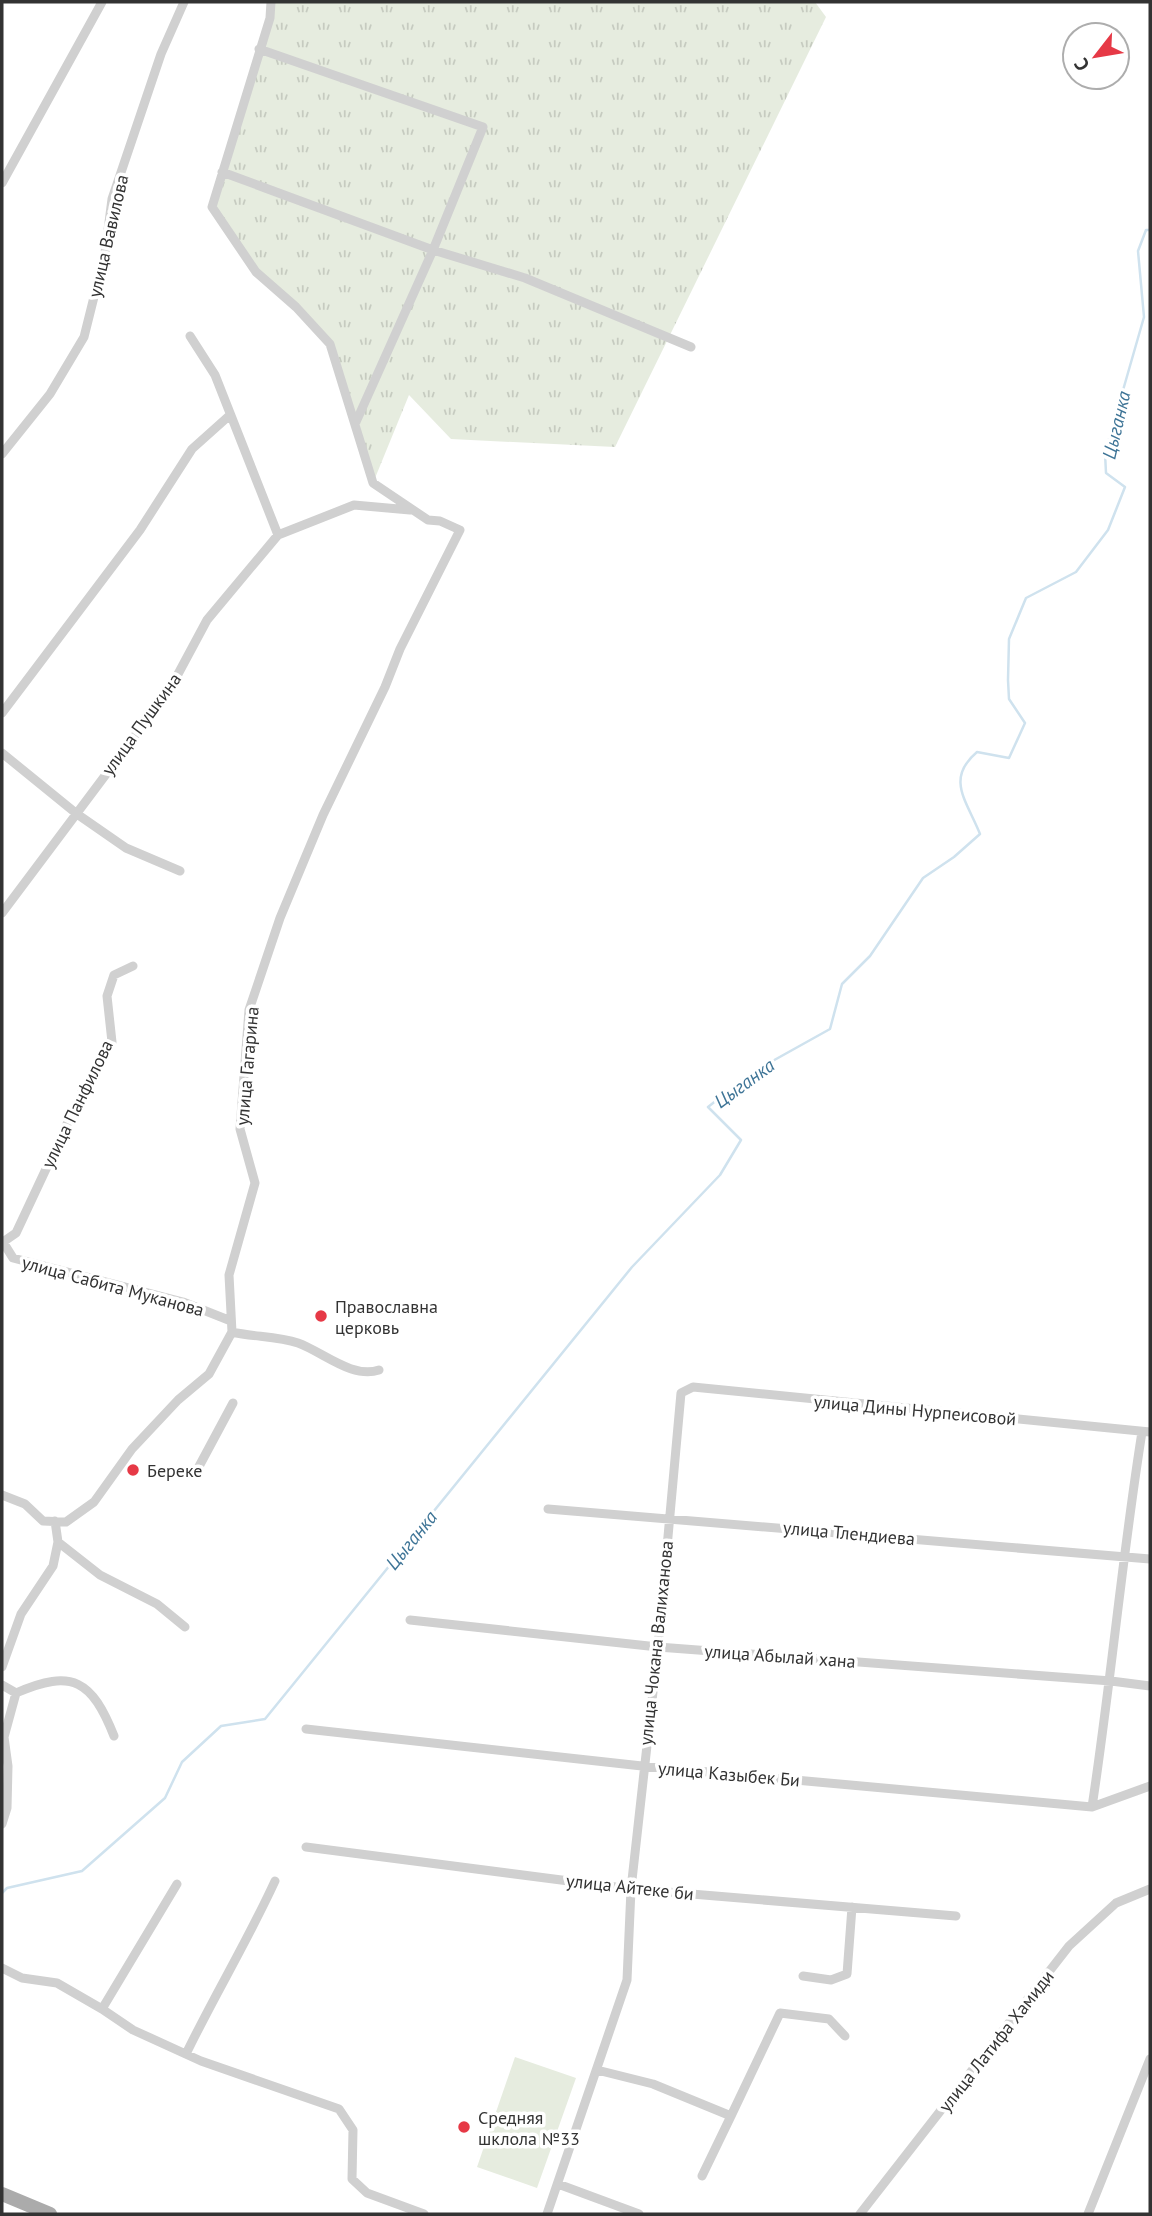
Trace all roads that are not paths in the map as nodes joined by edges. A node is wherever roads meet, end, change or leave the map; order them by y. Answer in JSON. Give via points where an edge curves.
{"nodes":[{"id":1,"x":102,"y":2,"type":"edge"},
{"id":2,"x":184,"y":2,"type":"edge"},
{"id":3,"x":271,"y":2,"type":"edge"},
{"id":4,"x":259,"y":49,"type":"junction"},
{"id":5,"x":222,"y":172,"type":"junction"},
{"id":6,"x":2,"y":183,"type":"edge"},
{"id":7,"x":433,"y":250,"type":"junction"},
{"id":8,"x":190,"y":336,"type":"dead end"},
{"id":9,"x":691,"y":347,"type":"dead end"},
{"id":10,"x":230,"y":415,"type":"junction"},
{"id":11,"x":356,"y":422,"type":"junction"},
{"id":12,"x":2,"y":454,"type":"edge"},
{"id":13,"x":414,"y":510,"type":"junction"},
{"id":14,"x":278,"y":535,"type":"junction"},
{"id":15,"x":2,"y":713,"type":"edge"},
{"id":16,"x":2,"y":753,"type":"edge"},
{"id":17,"x":77,"y":814,"type":"junction"},
{"id":18,"x":180,"y":871,"type":"dead end"},
{"id":19,"x":2,"y":912,"type":"edge"},
{"id":20,"x":133,"y":967,"type":"dead end"},
{"id":21,"x":2,"y":1242,"type":"edge"},
{"id":22,"x":231,"y":1321,"type":"junction"},
{"id":23,"x":232,"y":1332,"type":"junction"},
{"id":24,"x":379,"y":1370,"type":"dead end"},
{"id":25,"x":681,"y":1393,"type":"joint"},
{"id":26,"x":233,"y":1403,"type":"dead end"},
{"id":27,"x":1146,"y":1432,"type":"edge"},
{"id":28,"x":196,"y":1472,"type":"dead end"},
{"id":29,"x":2,"y":1495,"type":"edge"},
{"id":30,"x":548,"y":1509,"type":"dead end"},
{"id":31,"x":670,"y":1517,"type":"junction"},
{"id":32,"x":55,"y":1521,"type":"junction"},
{"id":33,"x":58,"y":1542,"type":"junction"},
{"id":34,"x":1122,"y":1556,"type":"junction"},
{"id":35,"x":1150,"y":1559,"type":"edge"},
{"id":36,"x":410,"y":1620,"type":"dead end"},
{"id":37,"x":185,"y":1627,"type":"dead end"},
{"id":38,"x":658,"y":1647,"type":"junction"},
{"id":39,"x":2,"y":1667,"type":"edge"},
{"id":40,"x":1111,"y":1681,"type":"junction"},
{"id":41,"x":2,"y":1685,"type":"edge"},
{"id":42,"x":1150,"y":1686,"type":"edge"},
{"id":43,"x":16,"y":1693,"type":"junction"},
{"id":44,"x":306,"y":1729,"type":"dead end"},
{"id":45,"x":114,"y":1735,"type":"dead end"},
{"id":46,"x":642,"y":1766,"type":"junction"},
{"id":47,"x":1150,"y":1786,"type":"edge"},
{"id":48,"x":1092,"y":1807,"type":"junction"},
{"id":49,"x":2,"y":1824,"type":"edge"},
{"id":50,"x":306,"y":1847,"type":"dead end"},
{"id":51,"x":275,"y":1881,"type":"dead end"},
{"id":52,"x":177,"y":1884,"type":"dead end"},
{"id":53,"x":631,"y":1889,"type":"junction"},
{"id":54,"x":1150,"y":1889,"type":"edge"},
{"id":55,"x":852,"y":1907,"type":"junction"},
{"id":56,"x":956,"y":1916,"type":"dead end"},
{"id":57,"x":2,"y":1968,"type":"edge"},
{"id":58,"x":803,"y":1976,"type":"dead end"},
{"id":59,"x":102,"y":2009,"type":"junction"},
{"id":60,"x":845,"y":2036,"type":"dead end"},
{"id":61,"x":186,"y":2054,"type":"junction"},
{"id":62,"x":1150,"y":2059,"type":"edge"},
{"id":63,"x":597,"y":2070,"type":"junction"},
{"id":64,"x":732,"y":2116,"type":"junction"},
{"id":65,"x":702,"y":2176,"type":"dead end"},
{"id":66,"x":558,"y":2184,"type":"junction"},
{"id":67,"x":2,"y":2194,"type":"edge"},
{"id":68,"x":50,"y":2214,"type":"edge"},
{"id":69,"x":424,"y":2214,"type":"edge"},
{"id":70,"x":547,"y":2214,"type":"edge"},
{"id":71,"x":639,"y":2214,"type":"edge"},
{"id":72,"x":860,"y":2214,"type":"edge"},
{"id":73,"x":1088,"y":2214,"type":"edge"}],
"edges":[{"from":1,"to":6,"type":"street"},
{"from":2,"to":12,"type":"street","name":"улица Вавилова","via":[[161,54],[112,199],[105,253],[84,337],[50,394]]},
{"from":3,"to":4,"type":"street"},
{"from":4,"to":5,"type":"street"},
{"from":4,"to":7,"type":"street","via":[[483,127]]},
{"from":5,"to":7,"type":"street"},
{"from":5,"to":11,"type":"street","via":[[212,207],[257,272],[330,344]]},
{"from":7,"to":9,"type":"street","via":[[525,278]]},
{"from":7,"to":11,"type":"street"},
{"from":8,"to":10,"type":"street","via":[[215,375]]},
{"from":10,"to":14,"type":"street"},
{"from":10,"to":15,"type":"street","via":[[192,449],[140,530]]},
{"from":11,"to":13,"type":"street","via":[[373,483]]},
{"from":13,"to":14,"type":"street","name":"улица Пушкина","via":[[354,505]]},
{"from":13,"to":22,"type":"street","name":"улица Гагарина","via":[[428,520],[460,530],[323,815],[280,918],[249,1010],[240,1129],[255,1183],[229,1275]]},
{"from":14,"to":17,"type":"street","name":"улица Пушкина","via":[[207,620],[170,689]]},
{"from":16,"to":17,"type":"street"},
{"from":17,"to":18,"type":"street","via":[[126,848]]},
{"from":17,"to":19,"type":"street","name":"улица Пушкина"},
{"from":20,"to":21,"type":"street","name":"улица Панфилова","via":[[114,975],[107,996],[111,1042],[83,1090],[16,1233]]},
{"from":21,"to":22,"type":"street","name":"улица Сабита Муканова","via":[[13,1258],[183,1301]]},
{"from":22,"to":23,"type":"street","name":"улица Гагарина"},
{"from":23,"to":24,"type":"street","via":[[295,1342],[369,1374]]},
{"from":23,"to":32,"type":"street","via":[[209,1374],[132,1449],[94,1502],[66,1522]]},
{"from":25,"to":27,"type":"street","name":"улица Дины Нурпеисовой","via":[[693,1387]]},
{"from":25,"to":31,"type":"street","name":"улица Чокана Валиханова"},
{"from":26,"to":28,"type":"street"},
{"from":27,"to":34,"type":"street"},
{"from":29,"to":32,"type":"street","via":[[25,1504],[43,1521]]},
{"from":30,"to":31,"type":"street","name":"улица Тлендиева"},
{"from":31,"to":34,"type":"street","name":"улица Тлендиева"},
{"from":31,"to":38,"type":"street","name":"улица Чокана Валиханова"},
{"from":32,"to":33,"type":"street"},
{"from":33,"to":37,"type":"street","via":[[100,1575],[157,1604]]},
{"from":33,"to":39,"type":"street","via":[[53,1566],[22,1614]]},
{"from":34,"to":35,"type":"street","name":"улица Тлендиева"},
{"from":34,"to":40,"type":"street"},
{"from":36,"to":38,"type":"street","name":"улица Абылай хана"},
{"from":38,"to":40,"type":"street","name":"улица Абылай хана"},
{"from":38,"to":46,"type":"street","name":"улица Чокана Валиханова"},
{"from":40,"to":42,"type":"street","name":"улица Абылай хана"},
{"from":40,"to":48,"type":"street"},
{"from":41,"to":43,"type":"street"},
{"from":43,"to":45,"type":"street","via":[[46,1683],[86,1687],[103,1708]]},
{"from":43,"to":49,"type":"street","via":[[4,1737],[8,1766]]},
{"from":44,"to":46,"type":"street","name":"улица Казыбек Би"},
{"from":46,"to":48,"type":"street","name":"улица Казыбек Би"},
{"from":46,"to":53,"type":"street","name":"улица Чокана Валиханова"},
{"from":47,"to":48,"type":"street","name":"улица Казыбек Би"},
{"from":50,"to":53,"type":"street","name":"улица Айтеке би"},
{"from":51,"to":61,"type":"street"},
{"from":52,"to":59,"type":"street"},
{"from":53,"to":55,"type":"street","name":"улица Айтеке би"},
{"from":53,"to":63,"type":"street","name":"улица Чокана Валиханова","via":[[627,1980]]},
{"from":54,"to":72,"type":"street","name":"улица Латифа Хамиди","via":[[1116,1903],[1069,1946]]},
{"from":55,"to":56,"type":"street","name":"улица Айтеке би"},
{"from":55,"to":58,"type":"street","via":[[847,1974],[831,1980]]},
{"from":57,"to":59,"type":"street","via":[[22,1978],[57,1983]]},
{"from":59,"to":61,"type":"street","via":[[133,2030]]},
{"from":60,"to":64,"type":"street","via":[[829,2019],[780,2013]]},
{"from":61,"to":69,"type":"street","via":[[339,2109],[353,2130],[352,2179],[367,2193]]},
{"from":62,"to":73,"type":"street"},
{"from":63,"to":64,"type":"street","via":[[653,2084]]},
{"from":63,"to":66,"type":"street","name":"улица Чокана Валиханова"},
{"from":64,"to":65,"type":"street"},
{"from":66,"to":70,"type":"street","name":"улица Чокана Валиханова"},
{"from":66,"to":71,"type":"street"},
{"from":67,"to":68,"type":"main road"}]}
